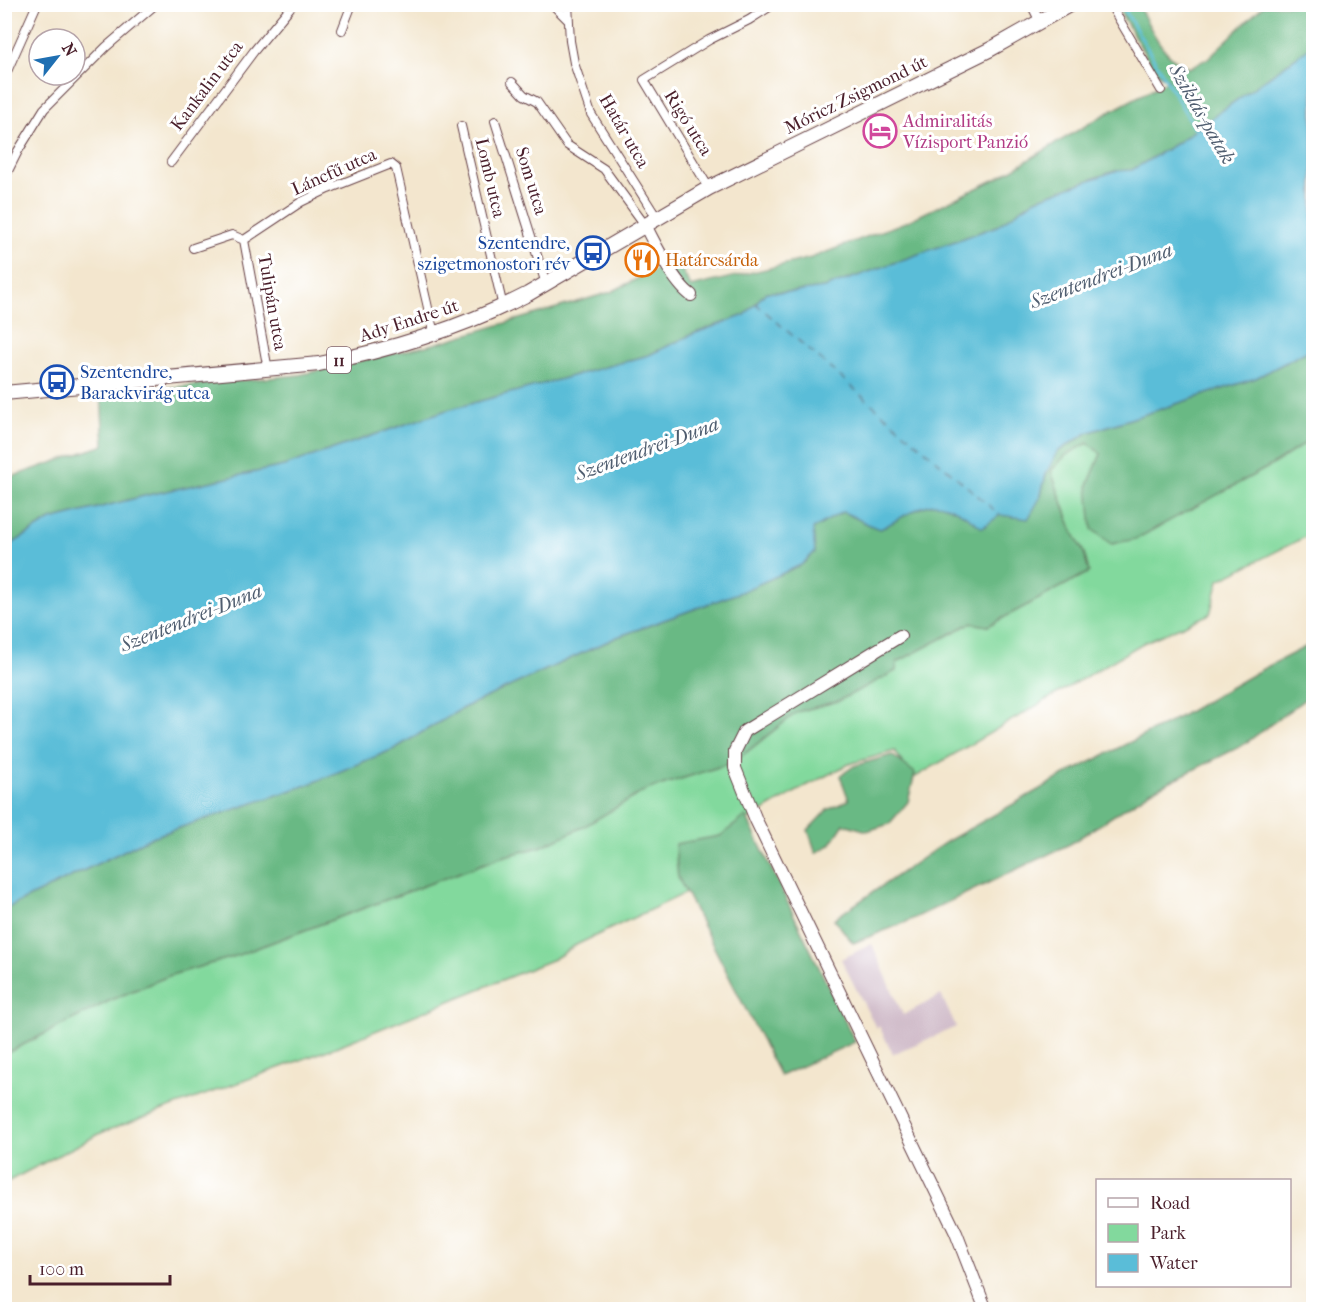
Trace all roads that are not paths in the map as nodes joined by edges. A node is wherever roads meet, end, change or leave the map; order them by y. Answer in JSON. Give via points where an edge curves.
{"nodes":[{"id":1,"x":37,"y":4,"type":"edge"},
{"id":2,"x":156,"y":4,"type":"edge"},
{"id":3,"x":293,"y":4,"type":"edge"},
{"id":4,"x":352,"y":4,"type":"edge"},
{"id":5,"x":552,"y":4,"type":"edge"},
{"id":6,"x":568,"y":4,"type":"edge"},
{"id":7,"x":774,"y":4,"type":"edge"},
{"id":8,"x":1031,"y":4,"type":"edge"},
{"id":9,"x":1071,"y":4,"type":"edge"},
{"id":10,"x":1110,"y":4,"type":"edge"},
{"id":11,"x":568,"y":20,"type":"junction"},
{"id":12,"x":1040,"y":22,"type":"junction"},
{"id":13,"x":342,"y":30,"type":"dead end"},
{"id":14,"x":4,"y":78,"type":"edge"},
{"id":15,"x":512,"y":82,"type":"dead end"},
{"id":16,"x":1161,"y":90,"type":"dead end"},
{"id":17,"x":495,"y":121,"type":"dead end"},
{"id":18,"x":461,"y":126,"type":"dead end"},
{"id":19,"x":171,"y":162,"type":"dead end"},
{"id":20,"x":4,"y":179,"type":"edge"},
{"id":21,"x":709,"y":188,"type":"junction"},
{"id":22,"x":651,"y":222,"type":"junction"},
{"id":23,"x":244,"y":240,"type":"junction"},
{"id":24,"x":193,"y":248,"type":"dead end"},
{"id":25,"x":546,"y":284,"type":"junction"},
{"id":26,"x":691,"y":296,"type":"dead end"},
{"id":27,"x":503,"y":307,"type":"junction"},
{"id":28,"x":434,"y":334,"type":"junction"},
{"id":29,"x":268,"y":370,"type":"junction"},
{"id":30,"x":4,"y":393,"type":"edge"},
{"id":31,"x":900,"y":636,"type":"dead end"},
{"id":32,"x":986,"y":1310,"type":"edge"}],
"edges":[{"from":1,"to":14,"type":"street"},
{"from":2,"to":20,"type":"street","via":[[44,109]]},
{"from":3,"to":19,"type":"street","name":"Kankalin utca"},
{"from":4,"to":13,"type":"street"},
{"from":5,"to":11,"type":"street"},
{"from":6,"to":11,"type":"street","name":"Határ utca"},
{"from":7,"to":21,"type":"street","name":"Rigó utca","via":[[644,81]]},
{"from":8,"to":12,"type":"street"},
{"from":9,"to":12,"type":"main road","name":"Móricz Zsigmond út","number":"11"},
{"from":10,"to":16,"type":"street"},
{"from":11,"to":22,"type":"street","name":"Határ utca","via":[[574,63],[591,114]]},
{"from":12,"to":21,"type":"main road","name":"Móricz Zsigmond út","number":"11"},
{"from":15,"to":22,"type":"street","via":[[537,102],[567,145],[604,169]]},
{"from":17,"to":25,"type":"street","name":"Som utca"},
{"from":18,"to":27,"type":"street","name":"Lomb utca"},
{"from":21,"to":22,"type":"main road","name":"Móricz Zsigmond út","number":"11"},
{"from":22,"to":25,"type":"main road","name":"Ady Endre út","number":"11"},
{"from":22,"to":26,"type":"street","via":[[667,264]]},
{"from":23,"to":24,"type":"street","via":[[232,235]]},
{"from":23,"to":28,"type":"street","name":"Láncfű utca","via":[[301,202],[392,164]]},
{"from":23,"to":29,"type":"street","name":"Tulipán utca"},
{"from":25,"to":27,"type":"main road","name":"Ady Endre út","number":"11"},
{"from":27,"to":28,"type":"main road","name":"Ady Endre út","number":"11"},
{"from":28,"to":29,"type":"main road","name":"Ady Endre út","number":"11","via":[[360,356]]},
{"from":29,"to":30,"type":"main road","name":"Ady Endre út","number":"11"},
{"from":31,"to":32,"type":"street","via":[[745,731],[735,751],[735,768],[756,820],[959,1241]]}]}
